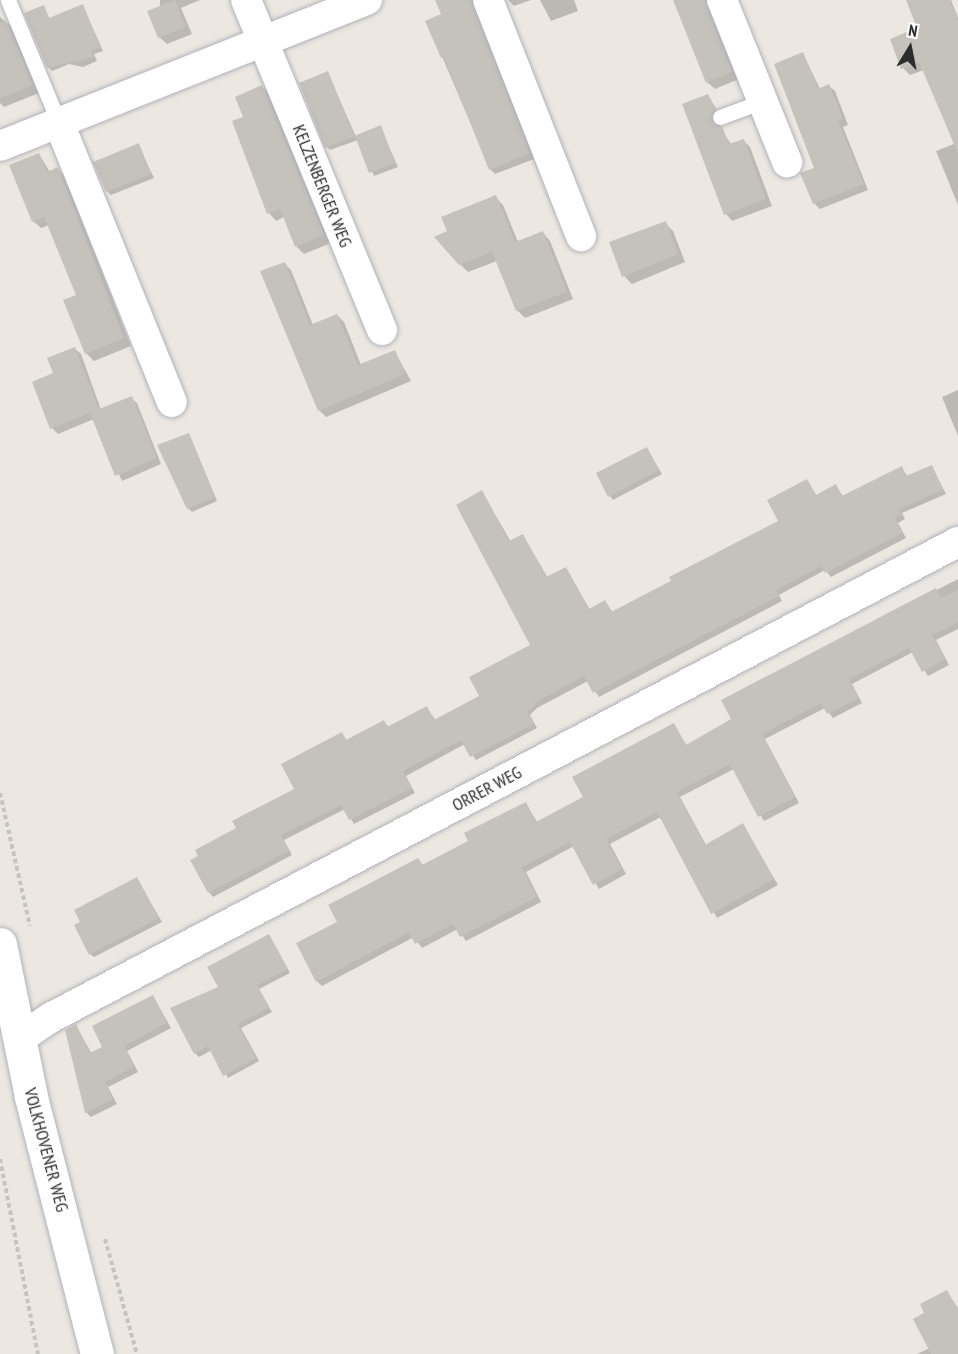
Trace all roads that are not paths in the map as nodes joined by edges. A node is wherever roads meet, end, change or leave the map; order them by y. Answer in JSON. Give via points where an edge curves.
{"nodes":[{"id":1,"x":8,"y":0,"type":"edge"},
{"id":2,"x":246,"y":0,"type":"edge"},
{"id":3,"x":367,"y":0,"type":"edge"},
{"id":4,"x":488,"y":0,"type":"edge"},
{"id":5,"x":722,"y":0,"type":"edge"},
{"id":6,"x":263,"y":41,"type":"junction"},
{"id":7,"x":763,"y":101,"type":"junction"},
{"id":8,"x":720,"y":117,"type":"dead end"},
{"id":9,"x":59,"y":123,"type":"junction"},
{"id":10,"x":0,"y":146,"type":"edge"},
{"id":11,"x":787,"y":162,"type":"dead end"},
{"id":12,"x":581,"y":236,"type":"dead end"},
{"id":13,"x":382,"y":330,"type":"dead end"},
{"id":14,"x":172,"y":402,"type":"dead end"},
{"id":15,"x":958,"y":542,"type":"edge"},
{"id":16,"x":0,"y":944,"type":"edge"},
{"id":17,"x":19,"y":1039,"type":"junction"},
{"id":18,"x":98,"y":1354,"type":"edge"}],
"edges":[{"from":1,"to":9,"type":"lane"},
{"from":2,"to":6,"type":"street","name":"KELZENBERGER WEG"},
{"from":3,"to":6,"type":"street"},
{"from":4,"to":12,"type":"street"},
{"from":5,"to":7,"type":"street"},
{"from":6,"to":9,"type":"street"},
{"from":6,"to":13,"type":"street","name":"KELZENBERGER WEG"},
{"from":7,"to":8,"type":"lane"},
{"from":7,"to":11,"type":"street"},
{"from":9,"to":10,"type":"street"},
{"from":9,"to":14,"type":"street"},
{"from":15,"to":17,"type":"street","name":"ORRER WEG","via":[[52,1017]]},
{"from":16,"to":17,"type":"street","name":"VOLKHOVENER WEG"},
{"from":17,"to":18,"type":"street","name":"VOLKHOVENER WEG"}]}
